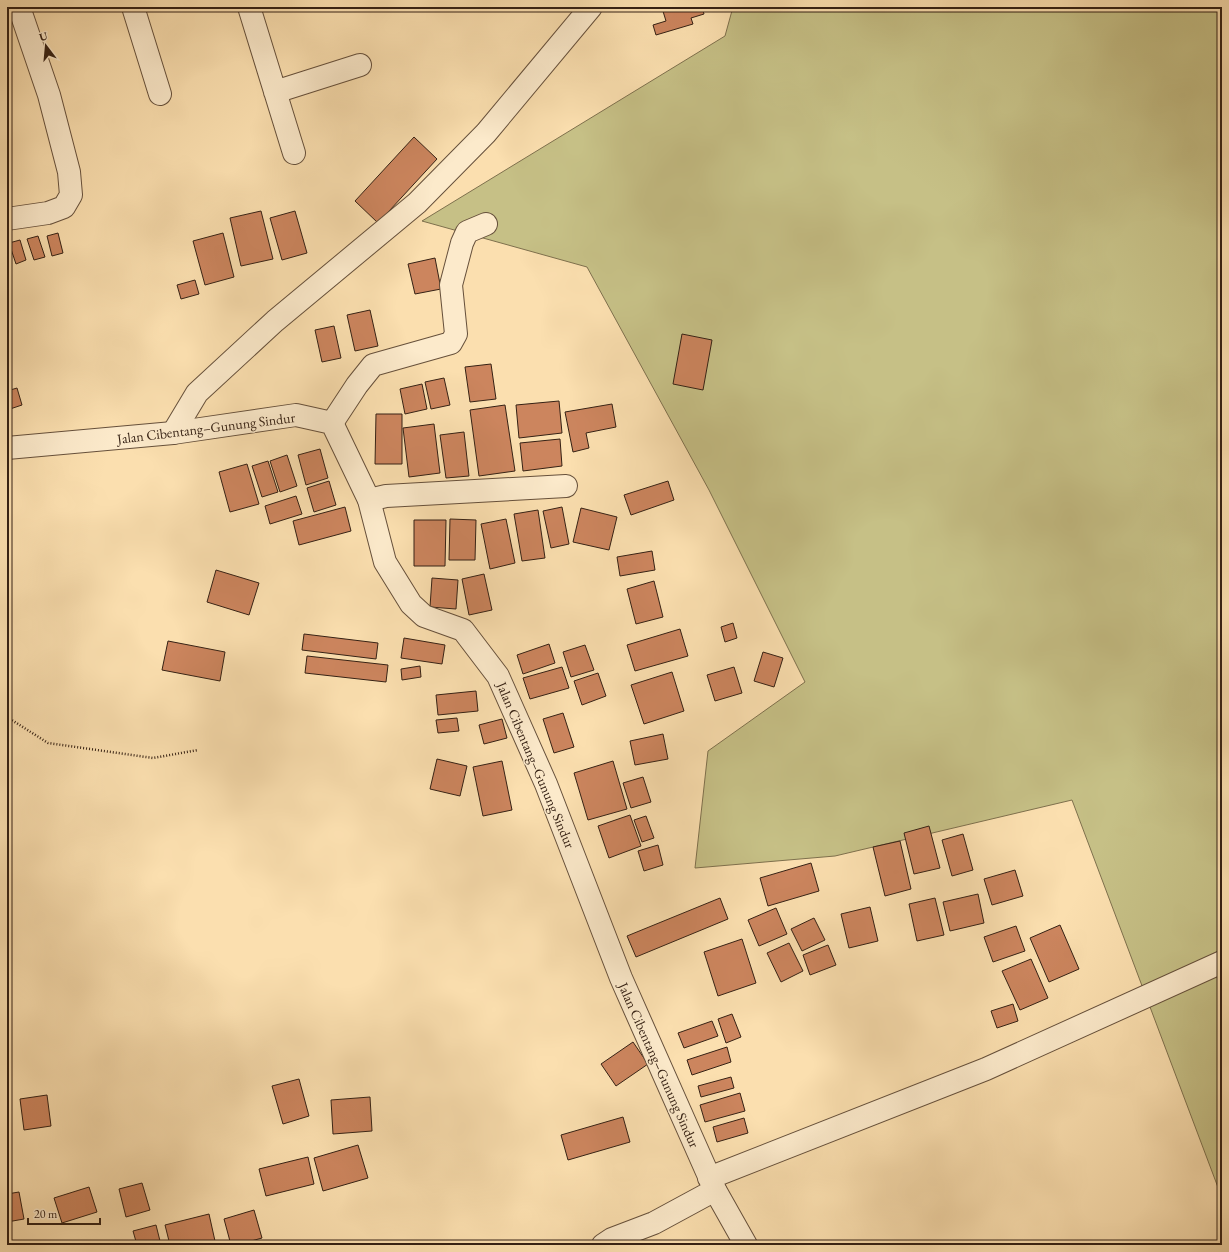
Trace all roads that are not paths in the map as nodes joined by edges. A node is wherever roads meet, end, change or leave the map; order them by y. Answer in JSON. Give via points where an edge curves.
{"nodes":[{"id":1,"x":19,"y":7,"type":"edge"},
{"id":2,"x":133,"y":7,"type":"edge"},
{"id":3,"x":249,"y":7,"type":"edge"},
{"id":4,"x":591,"y":7,"type":"edge"},
{"id":5,"x":360,"y":65,"type":"dead end"},
{"id":6,"x":275,"y":92,"type":"junction"},
{"id":7,"x":160,"y":94,"type":"dead end"},
{"id":8,"x":294,"y":153,"type":"dead end"},
{"id":9,"x":7,"y":219,"type":"edge"},
{"id":10,"x":486,"y":224,"type":"dead end"},
{"id":11,"x":332,"y":423,"type":"junction"},
{"id":12,"x":173,"y":434,"type":"junction"},
{"id":13,"x":7,"y":448,"type":"edge"},
{"id":14,"x":566,"y":486,"type":"dead end"},
{"id":15,"x":369,"y":500,"type":"junction"},
{"id":16,"x":1222,"y":962,"type":"edge"},
{"id":17,"x":712,"y":1184,"type":"junction"},
{"id":18,"x":603,"y":1245,"type":"edge"},
{"id":19,"x":746,"y":1245,"type":"edge"}],
"edges":[{"from":1,"to":9,"type":"street","via":[[49,95],[69,172],[71,195],[64,207],[48,213]]},
{"from":2,"to":7,"type":"street"},
{"from":3,"to":6,"type":"street"},
{"from":4,"to":12,"type":"street","via":[[486,133],[417,203],[275,320],[197,393]]},
{"from":5,"to":6,"type":"street"},
{"from":6,"to":8,"type":"street"},
{"from":10,"to":11,"type":"street","via":[[467,232],[462,243],[452,285],[456,334],[451,343],[373,365]]},
{"from":11,"to":12,"type":"street","name":"Jalan Cibentang–Gunung Sindur","via":[[296,415]]},
{"from":11,"to":15,"type":"street","name":"Jalan Cibentang–Gunung Sindur"},
{"from":12,"to":13,"type":"street","name":"Jalan Cibentang–Gunung Sindur"},
{"from":14,"to":15,"type":"street","via":[[386,496]]},
{"from":15,"to":17,"type":"street","name":"Jalan Cibentang–Gunung Sindur","via":[[385,562],[411,604],[424,616],[463,630],[498,676],[546,784],[621,978]]},
{"from":16,"to":17,"type":"street","via":[[986,1069]]},
{"from":17,"to":18,"type":"street","via":[[654,1223]]},
{"from":17,"to":19,"type":"street","name":"Jalan Cibentang–Gunung Sindur"}]}
